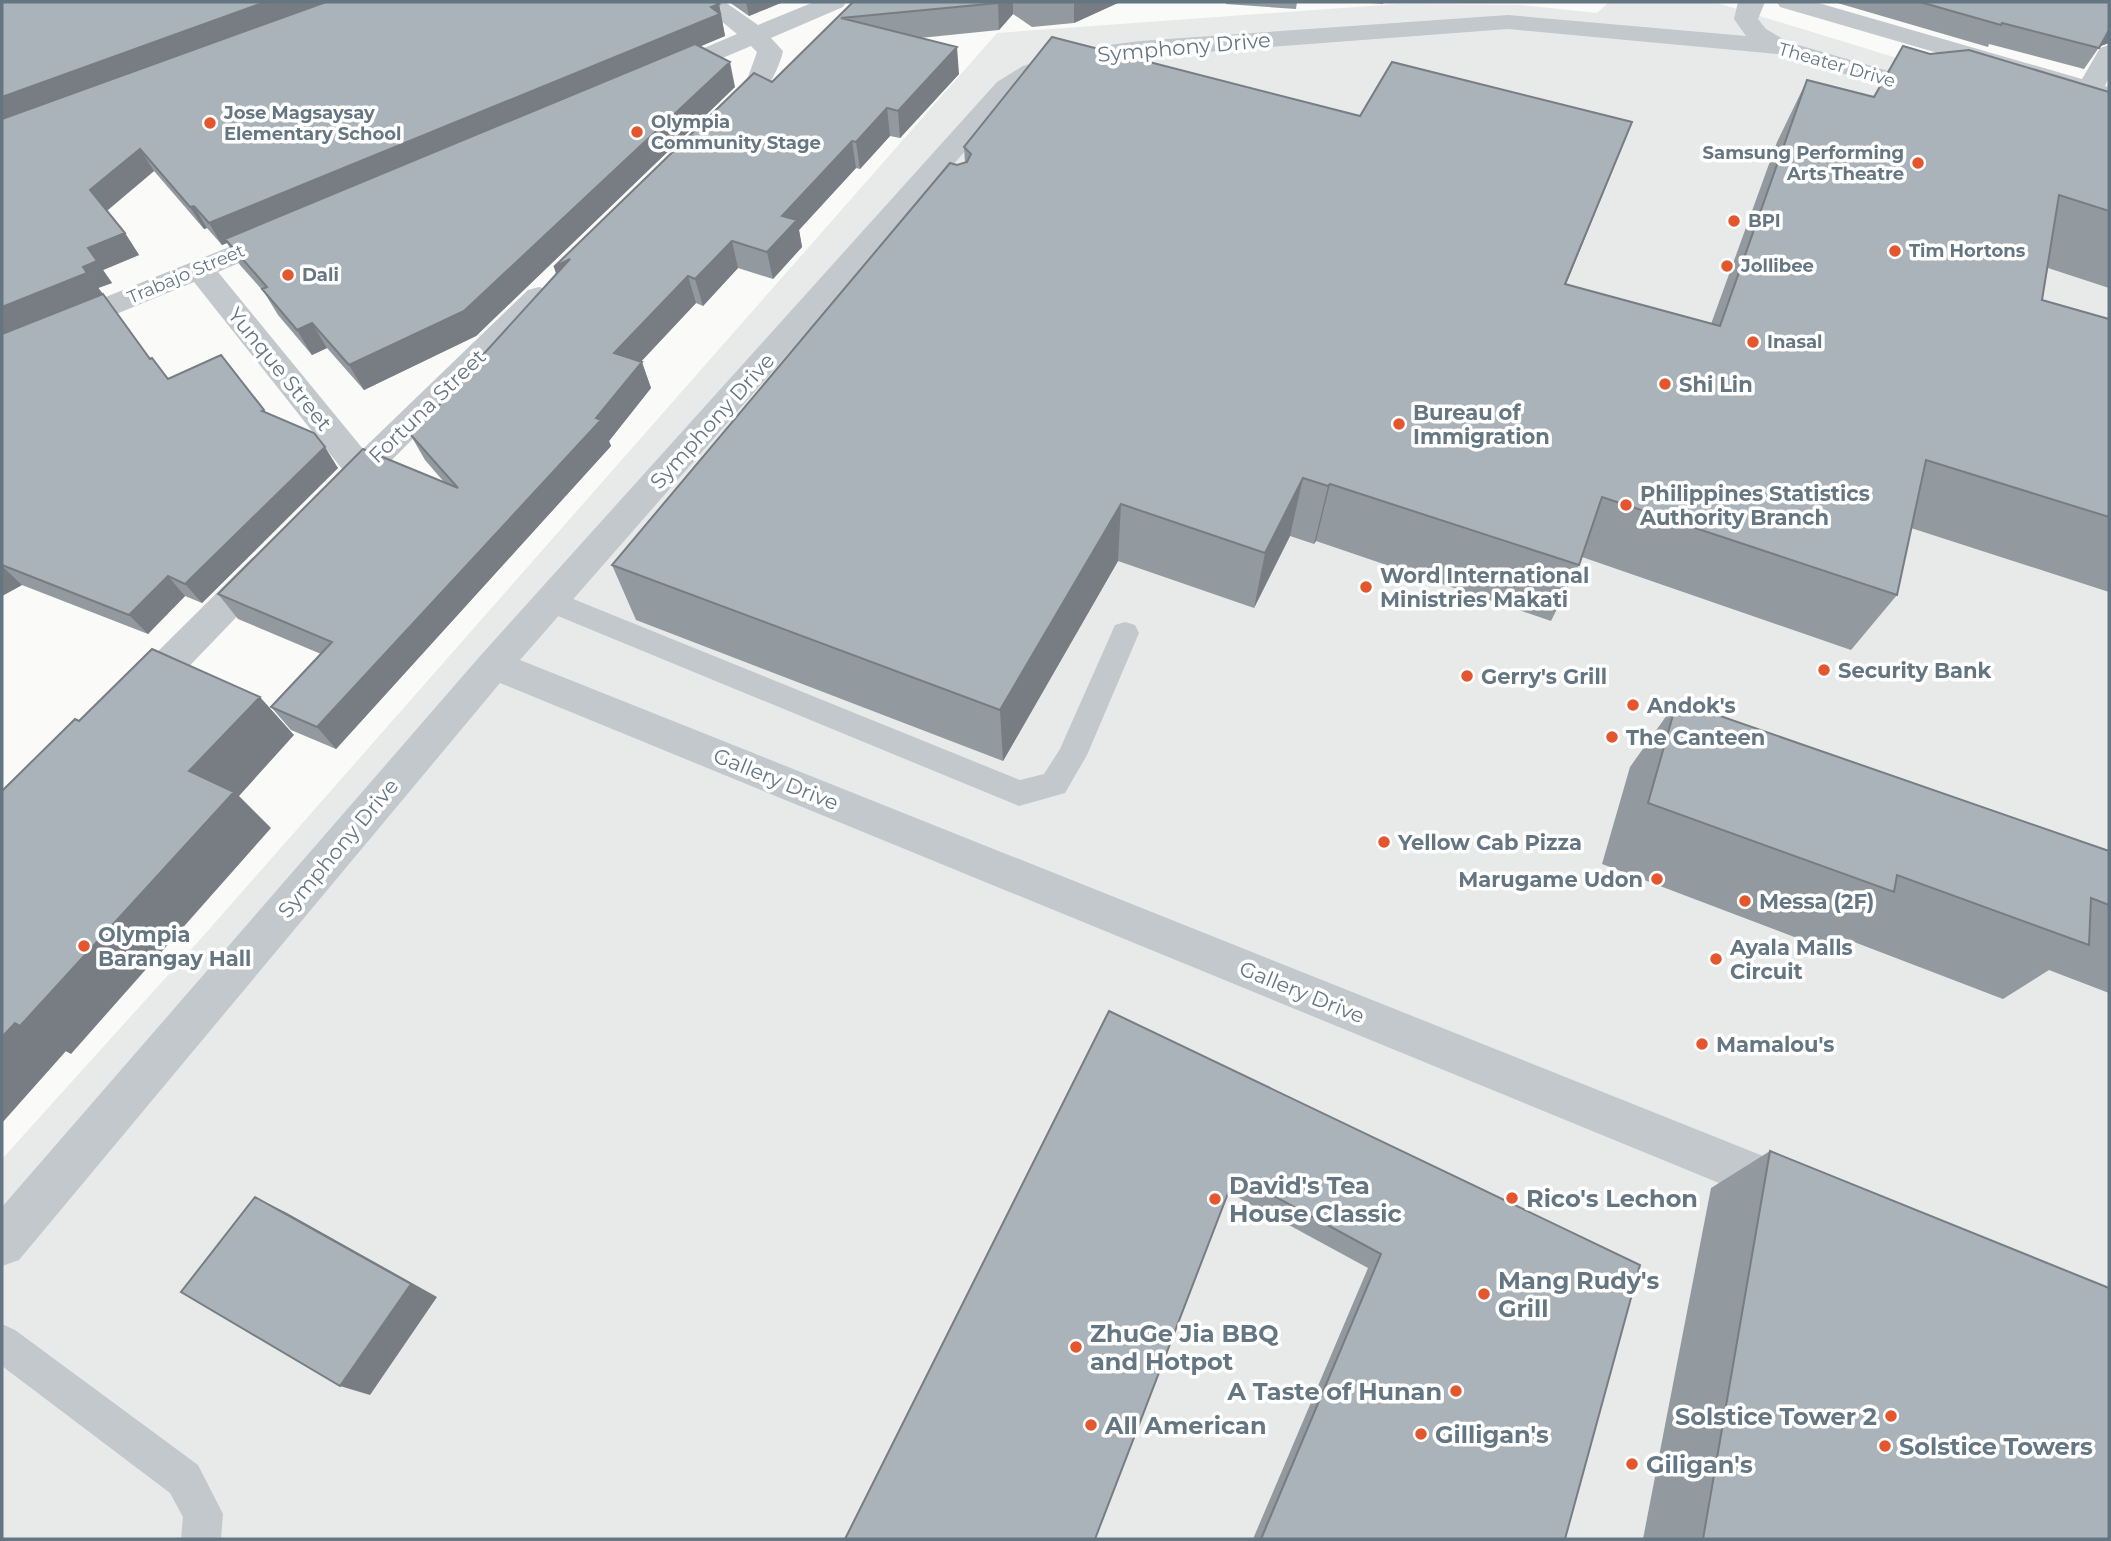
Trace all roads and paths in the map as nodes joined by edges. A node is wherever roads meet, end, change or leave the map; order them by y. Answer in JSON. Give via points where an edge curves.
{"nodes":[{"id":1,"x":710,"y":2,"type":"edge"},
{"id":2,"x":834,"y":2,"type":"edge"},
{"id":3,"x":1753,"y":2,"type":"edge"},
{"id":4,"x":1789,"y":2,"type":"edge"},
{"id":5,"x":1635,"y":9,"type":"dead end"},
{"id":6,"x":1639,"y":34,"type":"junction"},
{"id":7,"x":756,"y":36,"type":"junction"},
{"id":8,"x":1779,"y":47,"type":"junction"},
{"id":9,"x":2109,"y":53,"type":"edge"},
{"id":10,"x":642,"y":83,"type":"edge"},
{"id":11,"x":2100,"y":92,"type":"edge"},
{"id":12,"x":1959,"y":100,"type":"edge"},
{"id":13,"x":707,"y":135,"type":"edge"},
{"id":14,"x":300,"y":227,"type":"edge"},
{"id":15,"x":199,"y":269,"type":"junction"},
{"id":16,"x":559,"y":278,"type":"edge"},
{"id":17,"x":2,"y":351,"type":"edge"},
{"id":18,"x":361,"y":469,"type":"junction"},
{"id":19,"x":313,"y":518,"type":"edge"},
{"id":20,"x":284,"y":547,"type":"edge"},
{"id":21,"x":551,"y":601,"type":"junction"},
{"id":22,"x":1125,"y":633,"type":"dead end"},
{"id":23,"x":494,"y":665,"type":"junction"},
{"id":24,"x":111,"y":721,"type":"edge"},
{"id":25,"x":1826,"y":1204,"type":"edge"},
{"id":26,"x":2,"y":1243,"type":"edge"},
{"id":27,"x":2,"y":1343,"type":"edge"},
{"id":28,"x":201,"y":1539,"type":"edge"}],
"edges":[{"from":1,"to":7,"type":"street"},
{"from":2,"to":7,"type":"street"},
{"from":3,"to":8,"type":"street","via":[[1746,19],[1757,34]]},
{"from":4,"to":11,"type":"street","via":[[1889,20]]},
{"from":5,"to":6,"type":"street"},
{"from":6,"to":8,"type":"street","name":"Theater Drive"},
{"from":6,"to":21,"type":"street","name":"Symphony Drive","via":[[1508,22],[1140,49],[1078,57],[1032,71],[1006,88],[918,203]]},
{"from":7,"to":10,"type":"street"},
{"from":7,"to":13,"type":"street","via":[[770,51],[769,61],[746,96]]},
{"from":8,"to":12,"type":"street","name":"Theater Drive"},
{"from":9,"to":11,"type":"street"},
{"from":14,"to":15,"type":"street","name":"Trabajo Street"},
{"from":15,"to":17,"type":"street","name":"Trabajo Street"},
{"from":15,"to":18,"type":"street","name":"Yunque Street"},
{"from":16,"to":18,"type":"street","name":"Fortuna Street"},
{"from":18,"to":19,"type":"street","name":"Fortuna Street"},
{"from":20,"to":24,"type":"street"},
{"from":21,"to":22,"type":"lane","via":[[1019,793],[1054,784],[1072,755]]},
{"from":21,"to":23,"type":"street","name":"Symphony Drive"},
{"from":23,"to":25,"type":"street","name":"Gallery Drive"},
{"from":23,"to":26,"type":"street","name":"Symphony Drive"},
{"from":27,"to":28,"type":"lane","via":[[184,1479],[203,1514]]}]}
